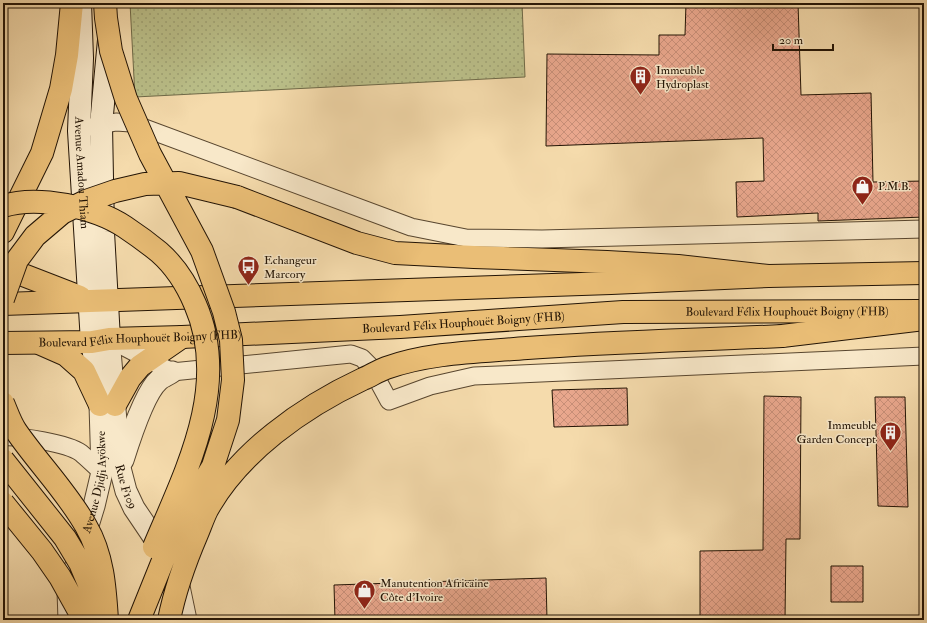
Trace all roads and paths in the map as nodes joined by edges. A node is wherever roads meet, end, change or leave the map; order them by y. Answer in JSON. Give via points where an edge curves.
{"nodes":[{"id":1,"x":72,"y":3,"type":"edge"},
{"id":2,"x":80,"y":3,"type":"edge"},
{"id":3,"x":105,"y":3,"type":"edge"},
{"id":4,"x":113,"y":3,"type":"edge"},
{"id":5,"x":101,"y":125,"type":"junction"},
{"id":6,"x":79,"y":131,"type":"junction"},
{"id":7,"x":3,"y":206,"type":"edge"},
{"id":8,"x":924,"y":229,"type":"edge"},
{"id":9,"x":3,"y":232,"type":"edge"},
{"id":10,"x":924,"y":273,"type":"edge"},
{"id":11,"x":3,"y":274,"type":"edge"},
{"id":12,"x":768,"y":276,"type":"junction"},
{"id":13,"x":3,"y":299,"type":"edge"},
{"id":14,"x":98,"y":300,"type":"junction"},
{"id":15,"x":3,"y":304,"type":"edge"},
{"id":16,"x":924,"y":311,"type":"edge"},
{"id":17,"x":924,"y":319,"type":"edge"},
{"id":18,"x":182,"y":337,"type":"junction"},
{"id":19,"x":100,"y":340,"type":"junction"},
{"id":20,"x":36,"y":342,"type":"junction"},
{"id":21,"x":3,"y":343,"type":"edge"},
{"id":22,"x":924,"y":356,"type":"edge"},
{"id":23,"x":149,"y":360,"type":"junction"},
{"id":24,"x":172,"y":372,"type":"junction"},
{"id":25,"x":3,"y":403,"type":"edge"},
{"id":26,"x":107,"y":405,"type":"junction"},
{"id":27,"x":3,"y":437,"type":"edge"},
{"id":28,"x":3,"y":460,"type":"edge"},
{"id":29,"x":111,"y":470,"type":"junction"},
{"id":30,"x":3,"y":503,"type":"edge"},
{"id":31,"x":69,"y":620,"type":"edge"},
{"id":32,"x":84,"y":620,"type":"edge"},
{"id":33,"x":106,"y":620,"type":"edge"},
{"id":34,"x":139,"y":620,"type":"edge"},
{"id":35,"x":169,"y":620,"type":"edge"},
{"id":36,"x":186,"y":620,"type":"edge"}],
"edges":[{"from":1,"to":9,"type":"highway","via":[[61,89],[42,153]]},
{"from":2,"to":6,"type":"main road","name":"Avenue Amadou Thiam","via":[[82,58]]},
{"from":3,"to":34,"type":"highway","bridge":true,"via":[[111,50],[126,99],[150,154],[202,251],[224,312],[231,340],[233,380],[228,420],[213,466],[166,553]]},
{"from":4,"to":5,"type":"main road","name":"Avenue Amadou Thiam"},
{"from":5,"to":6,"type":"street"},
{"from":5,"to":8,"type":"street","via":[[131,123],[411,227],[466,238],[542,239]]},
{"from":5,"to":14,"type":"main road","name":"Avenue Amadou Thiam","via":[[103,232]]},
{"from":6,"to":14,"type":"main road","name":"Avenue Amadou Thiam"},
{"from":7,"to":34,"type":"highway","bridge":true,"via":[[39,202],[72,205],[114,219],[160,253],[181,277],[204,329],[209,355],[208,390],[201,424],[187,467],[150,557],[145,574]]},
{"from":10,"to":12,"type":"highway"},
{"from":11,"to":14,"type":"highway","via":[[18,273]]},
{"from":12,"to":13,"type":"highway","bridge":true,"via":[[678,266],[395,253],[357,243],[237,197],[179,184],[145,184],[86,201],[62,213],[35,236],[17,260]]},
{"from":12,"to":14,"type":"highway","via":[[603,284]]},
{"from":14,"to":15,"type":"highway"},
{"from":14,"to":19,"type":"main road","name":"Avenue Amadou Thiam"},
{"from":16,"to":18,"type":"highway","name":"Boulevard Félix Houphouët Boigny (FHB)","via":[[623,312],[400,327]]},
{"from":17,"to":35,"type":"highway","bridge":true,"via":[[782,336],[458,353],[386,368],[338,391],[302,413],[259,447],[230,477],[207,510],[186,559]]},
{"from":18,"to":19,"type":"highway","name":"Boulevard Félix Houphouët Boigny (FHB)"},
{"from":18,"to":23,"type":"highway"},
{"from":19,"to":20,"type":"highway","name":"Boulevard Félix Houphouët Boigny (FHB)"},
{"from":19,"to":23,"type":"street"},
{"from":19,"to":26,"type":"street","name":"Avenue Djidji Ayökwe"},
{"from":20,"to":21,"type":"highway","name":"Boulevard Félix Houphouët Boigny (FHB)"},
{"from":20,"to":26,"type":"highway","via":[[66,355],[84,371]]},
{"from":22,"to":24,"type":"street","via":[[474,376],[430,386],[389,401],[370,366],[362,358],[351,354]]},
{"from":23,"to":24,"type":"street"},
{"from":23,"to":26,"type":"highway","via":[[140,366]]},
{"from":24,"to":29,"type":"street","via":[[158,381],[149,394]]},
{"from":25,"to":33,"type":"highway","bridge":true,"via":[[15,429],[87,527],[99,556],[105,584]]},
{"from":26,"to":29,"type":"street","name":"Avenue Djidji Ayökwe"},
{"from":27,"to":29,"type":"street","via":[[56,444],[80,452]]},
{"from":28,"to":33,"type":"highway","bridge":true,"via":[[64,538],[80,563]]},
{"from":29,"to":31,"type":"street","name":"Avenue Djidji Ayökwe","via":[[94,506],[68,591]]},
{"from":29,"to":36,"type":"street","name":"Rue F109","via":[[169,560],[177,577]]},
{"from":30,"to":32,"type":"highway","bridge":true,"via":[[60,577]]}]}
